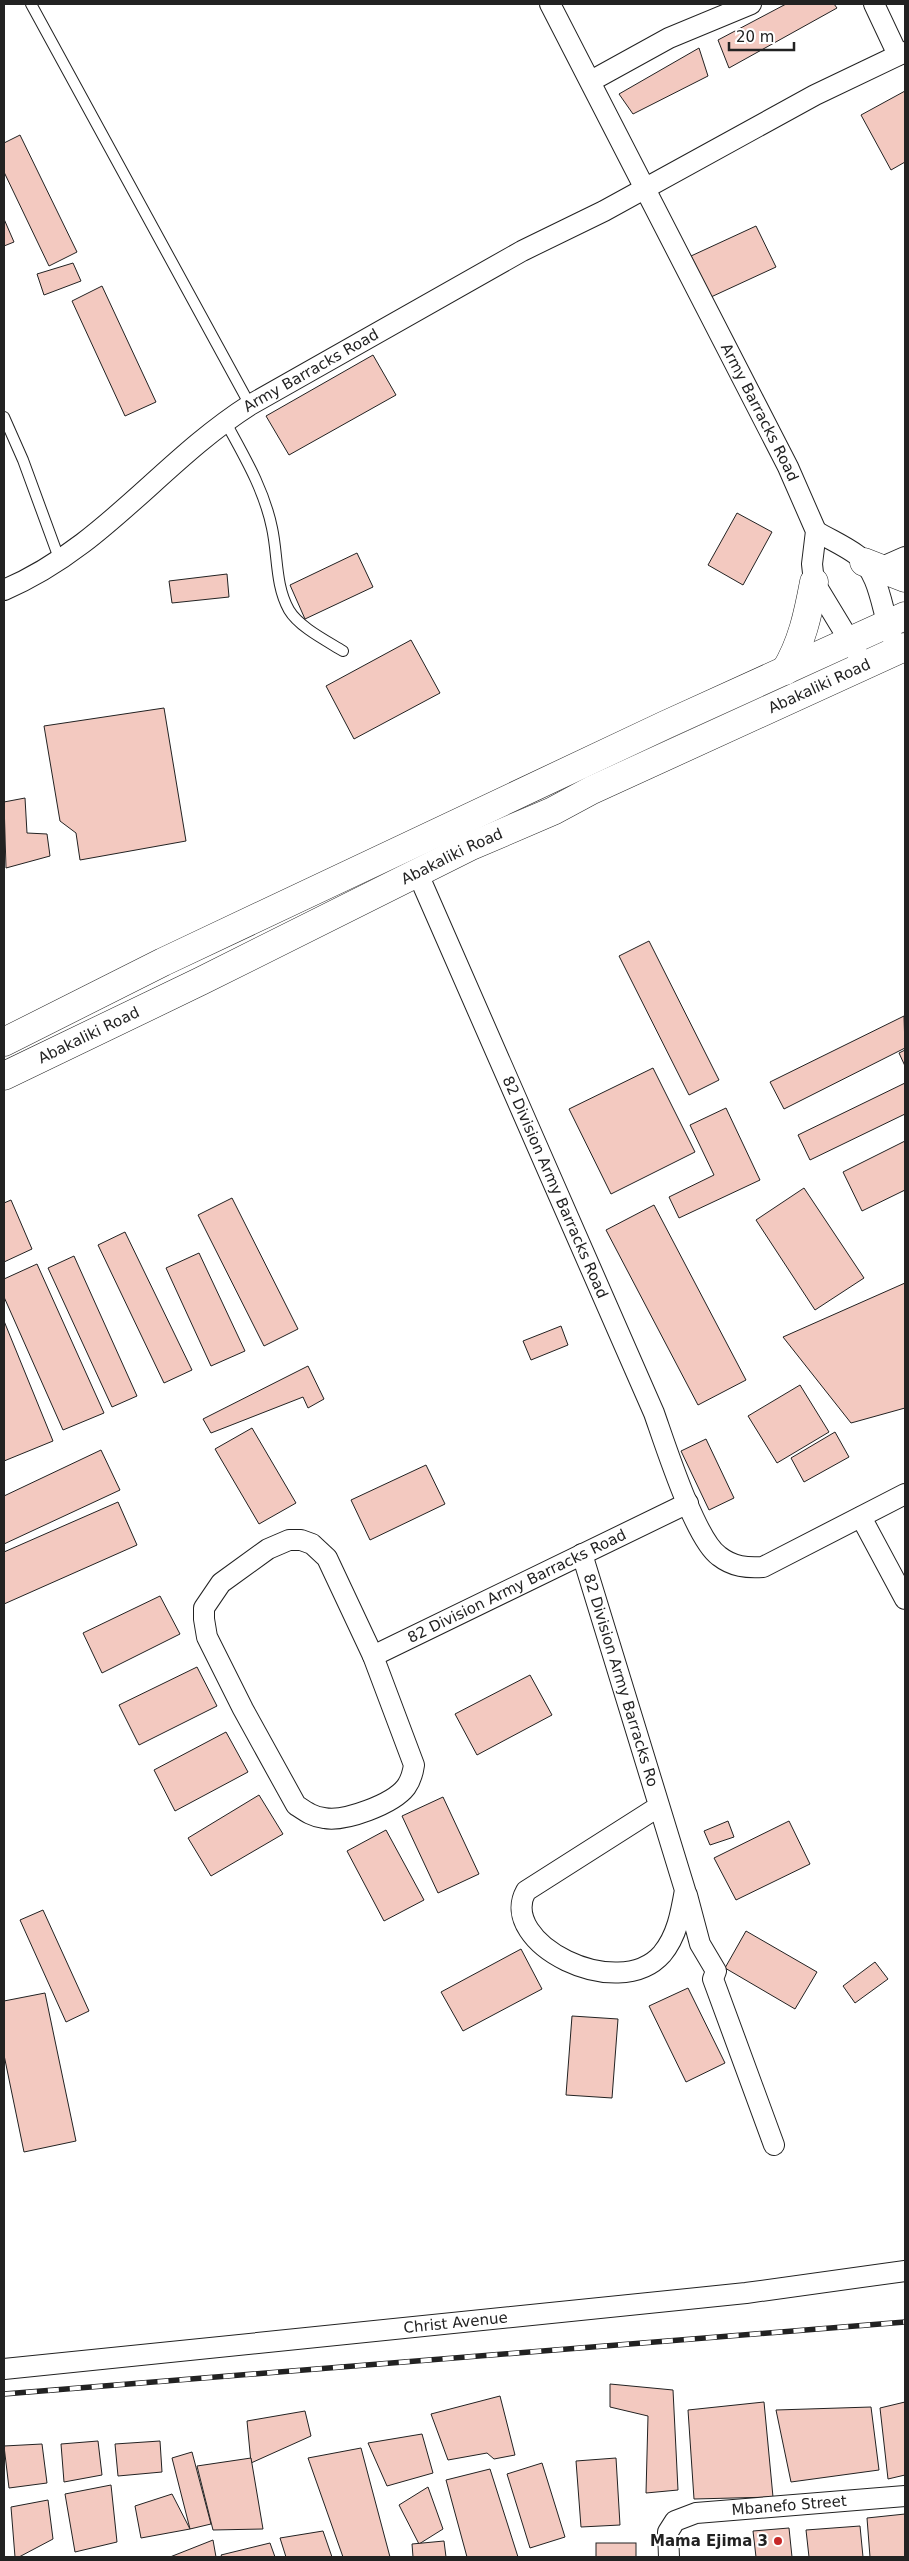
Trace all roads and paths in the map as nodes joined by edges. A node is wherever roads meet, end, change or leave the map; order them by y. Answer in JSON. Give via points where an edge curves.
{"nodes":[{"id":1,"x":31,"y":4,"type":"edge"},
{"id":2,"x":550,"y":4,"type":"edge"},
{"id":3,"x":751,"y":4,"type":"edge"},
{"id":4,"x":874,"y":4,"type":"edge"},
{"id":5,"x":902,"y":53,"type":"edge"},
{"id":6,"x":591,"y":81,"type":"junction"},
{"id":7,"x":643,"y":189,"type":"junction"},
{"id":8,"x":250,"y":405,"type":"junction"},
{"id":9,"x":4,"y":417,"type":"edge"},
{"id":10,"x":225,"y":421,"type":"junction"},
{"id":11,"x":816,"y":531,"type":"junction"},
{"id":12,"x":905,"y":556,"type":"edge"},
{"id":13,"x":60,"y":561,"type":"junction"},
{"id":14,"x":883,"y":569,"type":"edge"},
{"id":15,"x":814,"y":582,"type":"junction"},
{"id":16,"x":4,"y":590,"type":"edge"},
{"id":17,"x":896,"y":619,"type":"edge"},
{"id":18,"x":850,"y":640,"type":"junction"},
{"id":19,"x":901,"y":648,"type":"edge"},
{"id":20,"x":343,"y":651,"type":"dead end"},
{"id":21,"x":864,"y":664,"type":"junction"},
{"id":22,"x":785,"y":671,"type":"junction"},
{"id":23,"x":418,"y":874,"type":"junction"},
{"id":24,"x":4,"y":1042,"type":"edge"},
{"id":25,"x":4,"y":1076,"type":"edge"},
{"id":26,"x":905,"y":1494,"type":"edge"},
{"id":27,"x":688,"y":1503,"type":"junction"},
{"id":28,"x":861,"y":1517,"type":"junction"},
{"id":29,"x":582,"y":1554,"type":"junction"},
{"id":30,"x":905,"y":1599,"type":"edge"},
{"id":31,"x":373,"y":1656,"type":"junction"},
{"id":32,"x":658,"y":1807,"type":"junction"},
{"id":33,"x":685,"y":1890,"type":"junction"},
{"id":34,"x":774,"y":2146,"type":"dead end"},
{"id":35,"x":905,"y":2271,"type":"edge"},
{"id":36,"x":4,"y":2368,"type":"edge"},
{"id":37,"x":905,"y":2496,"type":"edge"},
{"id":38,"x":669,"y":2557,"type":"edge"}],
"edges":[{"from":1,"to":8,"type":"lane"},
{"from":2,"to":6,"type":"street","name":"Army Barracks Road"},
{"from":3,"to":6,"type":"street","via":[[669,38]]},
{"from":4,"to":5,"type":"street"},
{"from":5,"to":7,"type":"street","name":"Army Barracks Road","via":[[814,95]]},
{"from":6,"to":7,"type":"street","name":"Army Barracks Road"},
{"from":7,"to":8,"type":"street","name":"Army Barracks Road","via":[[522,251]]},
{"from":7,"to":11,"type":"street","name":"Army Barracks Road","via":[[788,467]]},
{"from":8,"to":10,"type":"street","name":"Army Barracks Road"},
{"from":9,"to":13,"type":"lane"},
{"from":10,"to":13,"type":"street","name":"Army Barracks Road","via":[[102,530]]},
{"from":10,"to":20,"type":"lane","via":[[263,496],[272,529],[277,575],[289,610],[314,634]]},
{"from":11,"to":14,"type":"street"},
{"from":11,"to":15,"type":"street","via":[[812,564]]},
{"from":12,"to":14,"type":"street"},
{"from":13,"to":16,"type":"street","name":"Army Barracks Road"},
{"from":14,"to":17,"type":"street","via":[[878,587]]},
{"from":15,"to":18,"type":"street"},
{"from":15,"to":22,"type":"main road","via":[[800,643]]},
{"from":17,"to":18,"type":"main road","name":"Abakaliki Road"},
{"from":17,"to":19,"type":"street"},
{"from":18,"to":21,"type":"street"},
{"from":18,"to":22,"type":"main road","name":"Abakaliki Road"},
{"from":19,"to":21,"type":"main road","name":"Abakaliki Road"},
{"from":21,"to":23,"type":"main road","name":"Abakaliki Road","via":[[554,811],[469,847]]},
{"from":22,"to":24,"type":"main road","name":"Abakaliki Road","via":[[163,962]]},
{"from":23,"to":25,"type":"main road","name":"Abakaliki Road"},
{"from":23,"to":27,"type":"street","name":"82 Division Army Barracks Road","via":[[650,1404]]},
{"from":26,"to":28,"type":"street","name":"82 Division Army Barracks Road"},
{"from":27,"to":28,"type":"street","name":"82 Division Army Barracks Road","via":[[717,1555],[745,1568],[763,1567]]},
{"from":27,"to":29,"type":"street","name":"82 Division Army Barracks Road"},
{"from":28,"to":30,"type":"street"},
{"from":29,"to":31,"type":"street","name":"82 Division Army Barracks Road"},
{"from":29,"to":32,"type":"street","name":"82 Division Army Barracks Ro","via":[[650,1771]]},
{"from":31,"to":31,"type":"street","via":[[327,1558],[318,1548],[301,1540],[289,1540],[268,1549],[221,1583],[204,1608],[207,1637],[296,1805],[323,1818],[351,1817],[394,1797],[406,1787],[412,1774],[414,1765]]},
{"from":32,"to":33,"type":"street","name":"82 Division Army Barracks Ro"},
{"from":32,"to":33,"type":"street","name":"82 Division Army Barracks Ro","via":[[526,1891],[522,1899],[526,1927],[531,1936],[547,1949],[586,1968],[604,1974],[635,1972],[648,1967],[670,1944],[680,1918]]},
{"from":33,"to":34,"type":"street","via":[[700,1944],[716,1972],[713,1979]]},
{"from":35,"to":36,"type":"street","name":"Christ Avenue","via":[[746,2293]]},
{"from":37,"to":38,"type":"street","name":"Mbanefo Street","via":[[696,2513],[675,2521],[668,2532]]}]}
